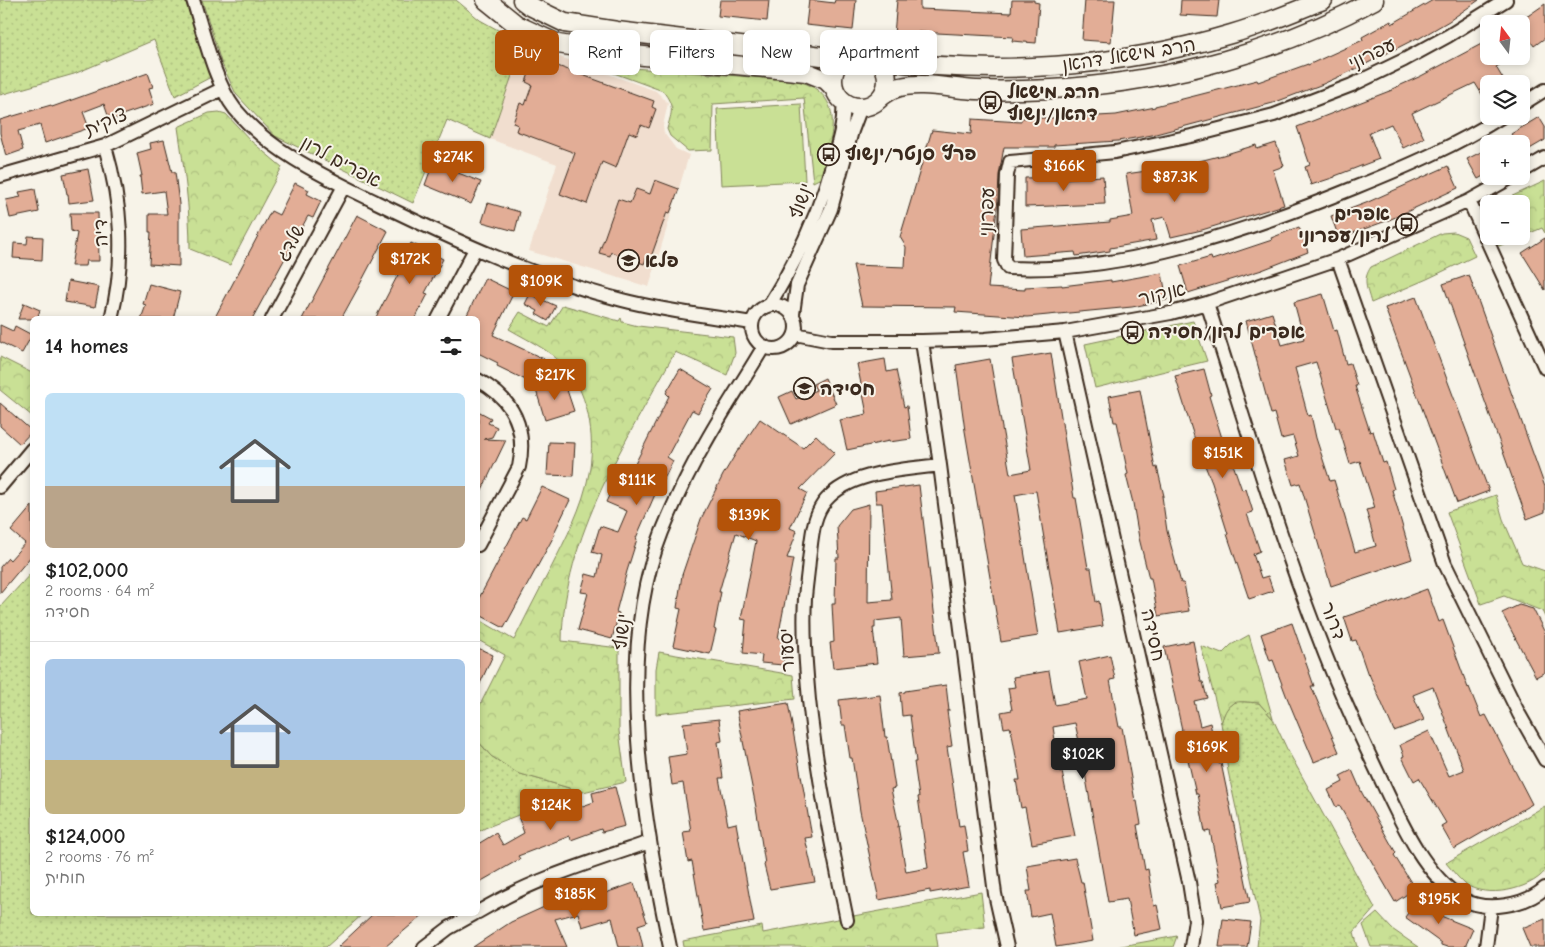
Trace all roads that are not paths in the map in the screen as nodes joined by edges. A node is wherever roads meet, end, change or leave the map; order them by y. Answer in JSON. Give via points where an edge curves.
{"nodes":[{"id":1,"x":193,"y":0,"type":"edge"},
{"id":2,"x":486,"y":0,"type":"edge"},
{"id":3,"x":522,"y":0,"type":"edge"},
{"id":4,"x":1323,"y":0,"type":"edge"},
{"id":5,"x":1374,"y":0,"type":"edge"},
{"id":6,"x":1506,"y":0,"type":"edge"},
{"id":7,"x":820,"y":56,"type":"edge"},
{"id":8,"x":937,"y":66,"type":"edge"},
{"id":9,"x":833,"y":75,"type":"edge"},
{"id":10,"x":886,"y":75,"type":"edge"},
{"id":11,"x":222,"y":89,"type":"junction"},
{"id":12,"x":1545,"y":90,"type":"edge"},
{"id":13,"x":838,"y":95,"type":"junction"},
{"id":14,"x":881,"y":97,"type":"junction"},
{"id":15,"x":1530,"y":99,"type":"edge"},
{"id":16,"x":861,"y":107,"type":"junction"},
{"id":17,"x":1486,"y":125,"type":"edge"},
{"id":18,"x":105,"y":146,"type":"junction"},
{"id":19,"x":1545,"y":158,"type":"edge"},
{"id":20,"x":1530,"y":167,"type":"edge"},
{"id":21,"x":0,"y":176,"type":"edge"},
{"id":22,"x":1498,"y":185,"type":"edge"},
{"id":23,"x":344,"y":186,"type":"junction"},
{"id":24,"x":1469,"y":201,"type":"junction"},
{"id":25,"x":475,"y":249,"type":"junction"},
{"id":26,"x":1338,"y":259,"type":"junction"},
{"id":27,"x":1208,"y":303,"type":"junction"},
{"id":28,"x":769,"y":305,"type":"junction"},
{"id":29,"x":793,"y":314,"type":"junction"},
{"id":30,"x":112,"y":316,"type":"edge"},
{"id":31,"x":274,"y":316,"type":"edge"},
{"id":32,"x":440,"y":316,"type":"edge"},
{"id":33,"x":752,"y":323,"type":"junction"},
{"id":34,"x":1065,"y":332,"type":"junction"},
{"id":35,"x":795,"y":334,"type":"junction"},
{"id":36,"x":922,"y":341,"type":"junction"},
{"id":37,"x":764,"y":346,"type":"junction"},
{"id":38,"x":1545,"y":368,"type":"edge"},
{"id":39,"x":480,"y":381,"type":"edge"},
{"id":40,"x":30,"y":451,"type":"edge"},
{"id":41,"x":940,"y":465,"type":"junction"},
{"id":42,"x":0,"y":487,"type":"edge"},
{"id":43,"x":480,"y":541,"type":"edge"},
{"id":44,"x":1545,"y":760,"type":"edge"},
{"id":45,"x":650,"y":842,"type":"junction"},
{"id":46,"x":1545,"y":888,"type":"edge"},
{"id":47,"x":1491,"y":907,"type":"junction"},
{"id":48,"x":480,"y":911,"type":"edge"},
{"id":49,"x":470,"y":916,"type":"edge"},
{"id":50,"x":847,"y":920,"type":"dead end"},
{"id":51,"x":424,"y":947,"type":"edge"},
{"id":52,"x":670,"y":947,"type":"edge"},
{"id":53,"x":1007,"y":947,"type":"edge"},
{"id":54,"x":1191,"y":947,"type":"edge"},
{"id":55,"x":1486,"y":947,"type":"edge"}],
"edges":[{"from":1,"to":11,"type":"street","name":"אפרים לרון"},
{"from":2,"to":13,"type":"street","via":[[517,25],[558,44],[614,53],[806,72],[826,80]]},
{"from":3,"to":7,"type":"street","via":[[565,23]]},
{"from":4,"to":8,"type":"street","name":"הרב מישאל דהאן","via":[[1232,34],[1124,59],[1015,68]]},
{"from":5,"to":14,"type":"street","name":"הרב מישאל דהאן","via":[[1345,16],[1295,36],[1239,56],[1188,69],[1067,88],[1015,90],[919,86],[894,89]]},
{"from":6,"to":17,"type":"street","name":"עפרוני","via":[[1404,60],[1352,85],[1274,115],[1115,152],[1010,162],[1004,260],[1008,268],[1072,267],[1162,252],[1304,209],[1406,167]]},
{"from":9,"to":13,"type":"street"},
{"from":10,"to":14,"type":"street"},
{"from":11,"to":18,"type":"street","name":"צוקית"},
{"from":11,"to":23,"type":"street","name":"אפרים לרון","via":[[235,109],[269,140]]},
{"from":12,"to":15,"type":"street"},
{"from":13,"to":16,"type":"street","via":[[848,105]]},
{"from":13,"to":28,"type":"street","name":"ינשוף","via":[[843,121],[841,134],[820,206],[783,284]]},
{"from":14,"to":16,"type":"street"},
{"from":16,"to":29,"type":"street","name":"ינשוף","via":[[830,209],[797,285]]},
{"from":18,"to":21,"type":"street","name":"צוקית"},
{"from":18,"to":30,"type":"street","name":"דיה","via":[[118,204],[121,235]]},
{"from":19,"to":20,"type":"street"},
{"from":22,"to":24,"type":"street","name":"אנקור"},
{"from":23,"to":25,"type":"street","name":"אפרים לרון"},
{"from":23,"to":31,"type":"street","name":"שלדג"},
{"from":24,"to":26,"type":"street","name":"אנקור"},
{"from":24,"to":38,"type":"street"},
{"from":25,"to":32,"type":"street"},
{"from":25,"to":33,"type":"street","name":"אפרים לרון","via":[[542,276],[622,300]]},
{"from":26,"to":27,"type":"street","name":"אנקור"},
{"from":26,"to":44,"type":"street","via":[[1446,564]]},
{"from":27,"to":34,"type":"street","name":"אנקור"},
{"from":27,"to":47,"type":"street","name":"דרור","via":[[1320,643],[1395,810],[1431,870],[1465,900]]},
{"from":28,"to":29,"type":"street","via":[[782,306]]},
{"from":28,"to":33,"type":"street","via":[[758,312]]},
{"from":29,"to":35,"type":"street"},
{"from":33,"to":37,"type":"street","via":[[754,336]]},
{"from":34,"to":36,"type":"street","name":"אנקור"},
{"from":34,"to":54,"type":"street","name":"חסידה","via":[[1189,882],[1195,920]]},
{"from":35,"to":36,"type":"street","name":"אנקור","via":[[831,341]]},
{"from":35,"to":37,"type":"street","via":[[782,348]]},
{"from":36,"to":41,"type":"street"},
{"from":37,"to":45,"type":"street","name":"ינשוף","via":[[688,474],[662,533],[646,588],[638,652],[637,729]]},
{"from":39,"to":43,"type":"street","via":[[501,396],[511,410],[518,424],[521,456],[519,468]]},
{"from":40,"to":42,"type":"street"},
{"from":41,"to":50,"type":"street","name":"יסעור","via":[[875,474],[855,481],[827,498],[814,523],[805,597],[805,660],[826,820]]},
{"from":41,"to":53,"type":"street","via":[[995,894]]},
{"from":45,"to":48,"type":"street","via":[[555,874]]},
{"from":45,"to":52,"type":"street","name":"ינשוף"},
{"from":46,"to":47,"type":"street","name":"דרור","via":[[1515,904]]},
{"from":47,"to":55,"type":"street"},
{"from":49,"to":51,"type":"street"}]}
